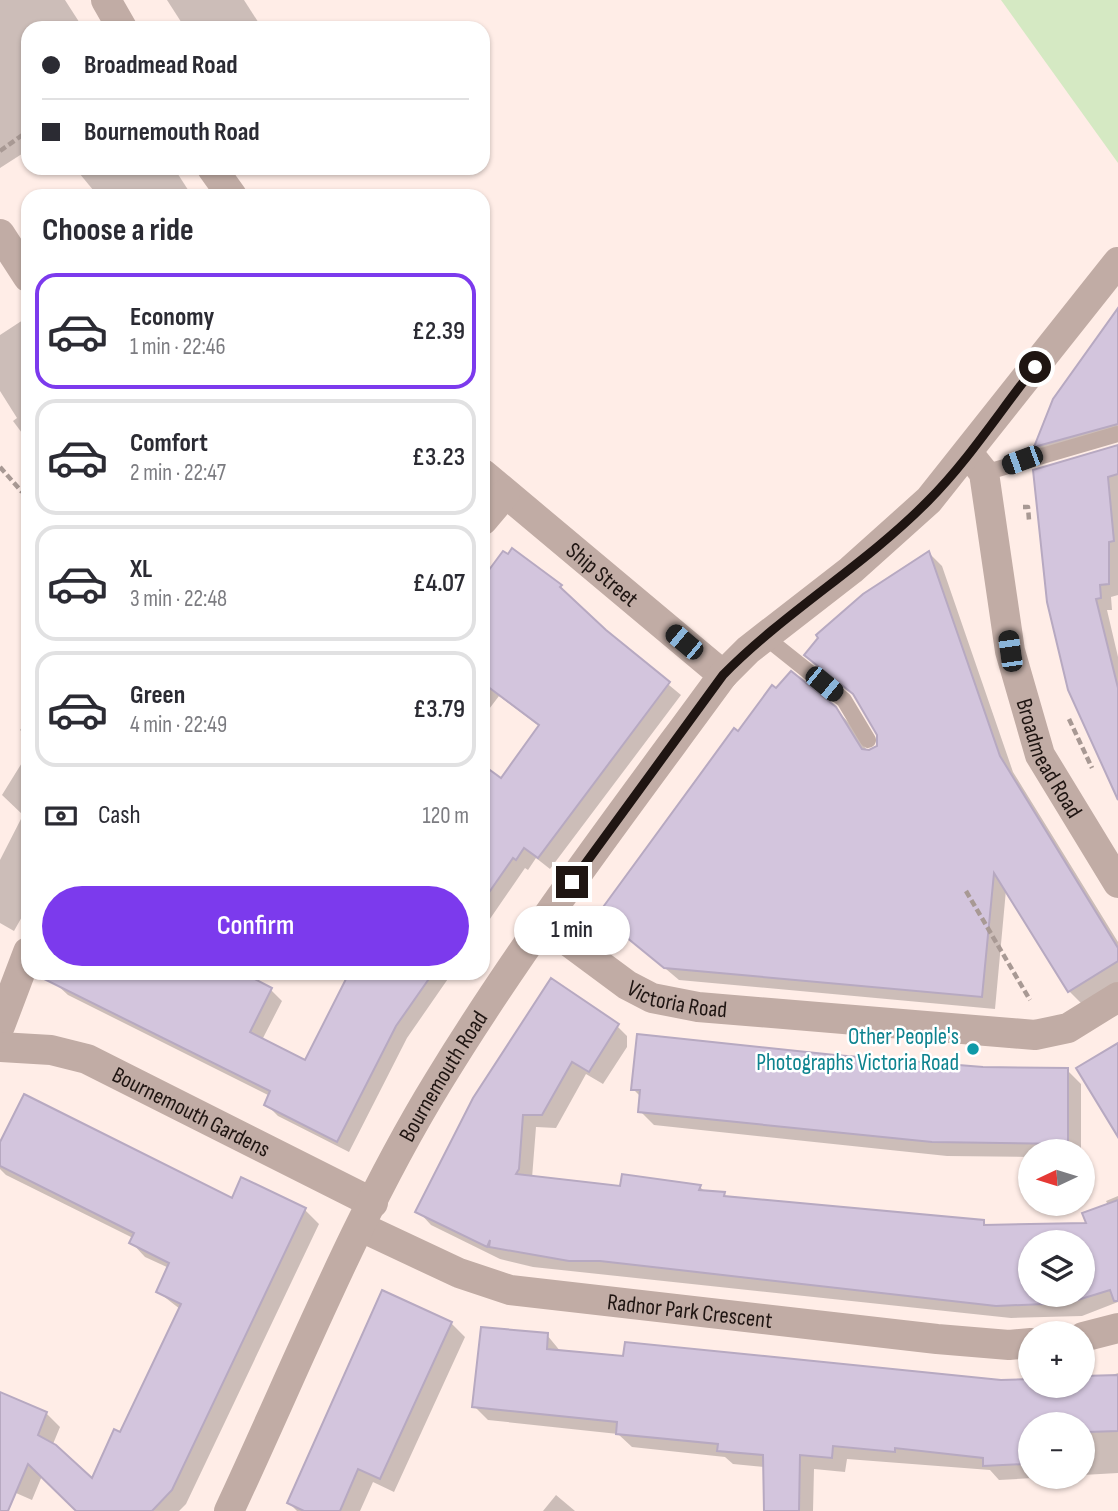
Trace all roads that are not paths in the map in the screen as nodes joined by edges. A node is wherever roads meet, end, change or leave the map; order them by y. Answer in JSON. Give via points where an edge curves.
{"nodes":[{"id":1,"x":106,"y":0,"type":"edge"},
{"id":2,"x":118,"y":21,"type":"edge"},
{"id":3,"x":0,"y":234,"type":"edge"},
{"id":4,"x":1118,"y":262,"type":"edge"},
{"id":5,"x":21,"y":266,"type":"edge"},
{"id":6,"x":1118,"y":434,"type":"edge"},
{"id":7,"x":976,"y":463,"type":"junction"},
{"id":8,"x":490,"y":480,"type":"edge"},
{"id":9,"x":505,"y":494,"type":"junction"},
{"id":10,"x":490,"y":512,"type":"edge"},
{"id":11,"x":765,"y":637,"type":"junction"},
{"id":12,"x":723,"y":675,"type":"junction"},
{"id":13,"x":868,"y":740,"type":"dead end"},
{"id":14,"x":1118,"y":883,"type":"edge"},
{"id":15,"x":542,"y":922,"type":"junction"},
{"id":16,"x":21,"y":970,"type":"edge"},
{"id":17,"x":1118,"y":997,"type":"edge"},
{"id":18,"x":0,"y":1026,"type":"edge"},
{"id":19,"x":0,"y":1047,"type":"edge"},
{"id":20,"x":367,"y":1215,"type":"junction"},
{"id":21,"x":1118,"y":1328,"type":"edge"},
{"id":22,"x":1095,"y":1334,"type":"edge"},
{"id":23,"x":1018,"y":1344,"type":"edge"},
{"id":24,"x":229,"y":1511,"type":"edge"}],
"edges":[{"from":1,"to":2,"type":"street"},
{"from":3,"to":5,"type":"street"},
{"from":4,"to":7,"type":"street"},
{"from":6,"to":7,"type":"lane"},
{"from":7,"to":11,"type":"street","name":"Bournemouth Road"},
{"from":7,"to":14,"type":"street","name":"Broadmead Road","via":[[1010,651],[1040,755]]},
{"from":8,"to":9,"type":"street","name":"Ship Street"},
{"from":9,"to":10,"type":"street"},
{"from":9,"to":12,"type":"street","name":"Ship Street"},
{"from":11,"to":12,"type":"street","name":"Bournemouth Road"},
{"from":11,"to":13,"type":"lane","via":[[844,700]]},
{"from":12,"to":15,"type":"street","name":"Bournemouth Road"},
{"from":15,"to":17,"type":"street","name":"Victoria Road","via":[[627,985],[652,998],[698,1007],[1035,1035],[1068,1028]]},
{"from":15,"to":20,"type":"street","name":"Bournemouth Road","via":[[437,1084]]},
{"from":16,"to":18,"type":"street"},
{"from":19,"to":20,"type":"street","name":"Bournemouth Gardens","via":[[51,1050],[87,1059]]},
{"from":20,"to":23,"type":"street","name":"Radnor Park Crescent","via":[[459,1273],[510,1290]]},
{"from":20,"to":24,"type":"street","name":"Bournemouth Road"},
{"from":21,"to":22,"type":"street"}]}
